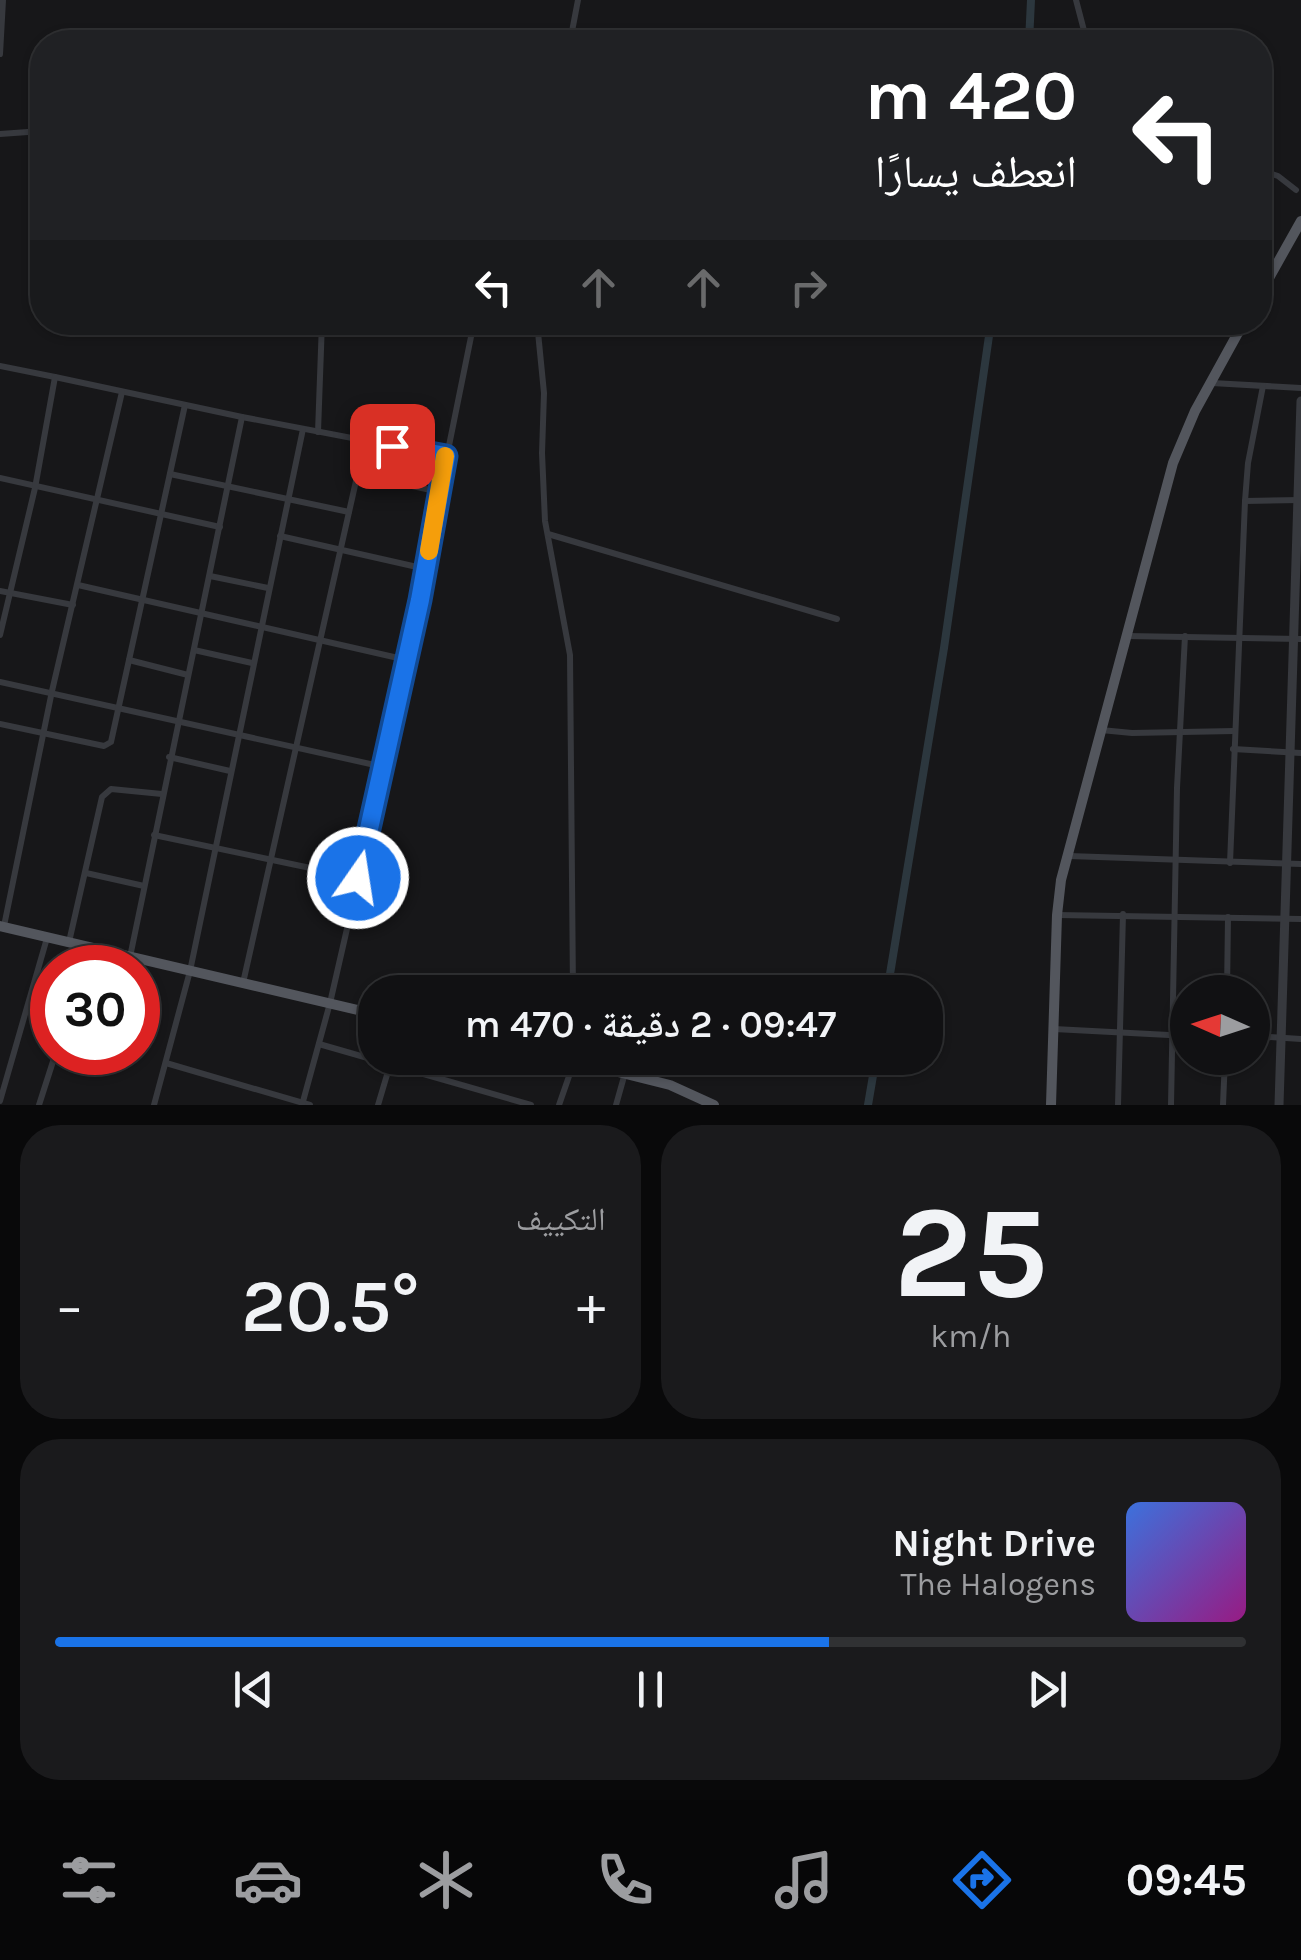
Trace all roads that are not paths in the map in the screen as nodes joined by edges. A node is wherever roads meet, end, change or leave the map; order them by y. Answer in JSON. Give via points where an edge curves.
{"nodes":[{"id":1,"x":3,"y":0,"type":"edge"},
{"id":2,"x":578,"y":0,"type":"edge"},
{"id":3,"x":1076,"y":0,"type":"edge"},
{"id":4,"x":572,"y":30,"type":"edge"},
{"id":5,"x":1084,"y":30,"type":"edge"},
{"id":6,"x":0,"y":54,"type":"edge"},
{"id":7,"x":30,"y":132,"type":"edge"},
{"id":8,"x":0,"y":134,"type":"edge"},
{"id":9,"x":1272,"y":174,"type":"edge"},
{"id":10,"x":1296,"y":190,"type":"dead end"},
{"id":11,"x":1301,"y":221,"type":"edge"},
{"id":12,"x":1272,"y":273,"type":"edge"},
{"id":13,"x":322,"y":335,"type":"edge"},
{"id":14,"x":471,"y":335,"type":"edge"},
{"id":15,"x":537,"y":335,"type":"edge"},
{"id":16,"x":1237,"y":335,"type":"edge"},
{"id":17,"x":0,"y":367,"type":"edge"},
{"id":18,"x":56,"y":377,"type":"junction"},
{"id":19,"x":1210,"y":383,"type":"junction"},
{"id":20,"x":1264,"y":386,"type":"junction"},
{"id":21,"x":1301,"y":388,"type":"edge"},
{"id":22,"x":122,"y":392,"type":"junction"},
{"id":23,"x":1301,"y":401,"type":"edge"},
{"id":24,"x":185,"y":405,"type":"junction"},
{"id":25,"x":242,"y":417,"type":"junction"},
{"id":26,"x":302,"y":429,"type":"junction"},
{"id":27,"x":318,"y":432,"type":"junction"},
{"id":28,"x":365,"y":441,"type":"junction"},
{"id":29,"x":446,"y":456,"type":"junction"},
{"id":30,"x":170,"y":474,"type":"junction"},
{"id":31,"x":358,"y":474,"type":"junction"},
{"id":32,"x":0,"y":478,"type":"edge"},
{"id":33,"x":228,"y":487,"type":"junction"},
{"id":34,"x":35,"y":488,"type":"junction"},
{"id":35,"x":440,"y":492,"type":"junction"},
{"id":36,"x":98,"y":500,"type":"junction"},
{"id":37,"x":288,"y":500,"type":"junction"},
{"id":38,"x":1300,"y":500,"type":"edge"},
{"id":39,"x":1245,"y":501,"type":"junction"},
{"id":40,"x":348,"y":512,"type":"junction"},
{"id":41,"x":160,"y":513,"type":"junction"},
{"id":42,"x":220,"y":526,"type":"junction"},
{"id":43,"x":548,"y":534,"type":"junction"},
{"id":44,"x":280,"y":536,"type":"junction"},
{"id":45,"x":341,"y":550,"type":"junction"},
{"id":46,"x":426,"y":570,"type":"junction"},
{"id":47,"x":210,"y":576,"type":"junction"},
{"id":48,"x":78,"y":585,"type":"junction"},
{"id":49,"x":268,"y":588,"type":"junction"},
{"id":50,"x":4,"y":592,"type":"edge"},
{"id":51,"x":142,"y":600,"type":"junction"},
{"id":52,"x":73,"y":605,"type":"junction"},
{"id":53,"x":202,"y":614,"type":"junction"},
{"id":54,"x":837,"y":619,"type":"dead end"},
{"id":55,"x":260,"y":626,"type":"junction"},
{"id":56,"x":0,"y":635,"type":"edge"},
{"id":57,"x":1126,"y":636,"type":"junction"},
{"id":58,"x":1186,"y":636,"type":"junction"},
{"id":59,"x":1238,"y":638,"type":"junction"},
{"id":60,"x":1298,"y":639,"type":"edge"},
{"id":61,"x":320,"y":640,"type":"junction"},
{"id":62,"x":194,"y":650,"type":"junction"},
{"id":63,"x":129,"y":660,"type":"junction"},
{"id":64,"x":407,"y":660,"type":"junction"},
{"id":65,"x":252,"y":663,"type":"junction"},
{"id":66,"x":188,"y":675,"type":"junction"},
{"id":67,"x":0,"y":682,"type":"edge"},
{"id":68,"x":52,"y":691,"type":"junction"},
{"id":69,"x":119,"y":708,"type":"junction"},
{"id":70,"x":177,"y":722,"type":"junction"},
{"id":71,"x":0,"y":724,"type":"edge"},
{"id":72,"x":1101,"y":730,"type":"junction"},
{"id":73,"x":1234,"y":730,"type":"junction"},
{"id":74,"x":1180,"y":732,"type":"junction"},
{"id":75,"x":44,"y":734,"type":"junction"},
{"id":76,"x":238,"y":736,"type":"junction"},
{"id":77,"x":296,"y":749,"type":"junction"},
{"id":78,"x":1233,"y":750,"type":"junction"},
{"id":79,"x":1296,"y":753,"type":"edge"},
{"id":80,"x":169,"y":757,"type":"junction"},
{"id":81,"x":384,"y":767,"type":"junction"},
{"id":82,"x":230,"y":771,"type":"junction"},
{"id":83,"x":162,"y":794,"type":"junction"},
{"id":84,"x":154,"y":835,"type":"junction"},
{"id":85,"x":215,"y":847,"type":"junction"},
{"id":86,"x":1068,"y":856,"type":"junction"},
{"id":87,"x":270,"y":859,"type":"junction"},
{"id":88,"x":1176,"y":861,"type":"junction"},
{"id":89,"x":1230,"y":863,"type":"junction"},
{"id":90,"x":1287,"y":863,"type":"junction"},
{"id":91,"x":1301,"y":864,"type":"edge"},
{"id":92,"x":86,"y":874,"type":"junction"},
{"id":93,"x":358,"y":878,"type":"junction"},
{"id":94,"x":144,"y":886,"type":"junction"},
{"id":95,"x":1123,"y":914,"type":"junction"},
{"id":96,"x":1057,"y":915,"type":"junction"},
{"id":97,"x":1177,"y":917,"type":"junction"},
{"id":98,"x":1228,"y":917,"type":"junction"},
{"id":99,"x":1286,"y":918,"type":"junction"},
{"id":100,"x":1301,"y":919,"type":"edge"},
{"id":101,"x":2,"y":927,"type":"edge"},
{"id":102,"x":48,"y":937,"type":"junction"},
{"id":103,"x":69,"y":942,"type":"junction"},
{"id":104,"x":80,"y":945,"type":"edge"},
{"id":105,"x":132,"y":945,"type":"edge"},
{"id":106,"x":160,"y":964,"type":"edge"},
{"id":107,"x":190,"y":971,"type":"junction"},
{"id":108,"x":573,"y":975,"type":"edge"},
{"id":109,"x":1175,"y":975,"type":"edge"},
{"id":110,"x":1227,"y":975,"type":"edge"},
{"id":111,"x":242,"y":983,"type":"junction"},
{"id":112,"x":330,"y":1002,"type":"junction"},
{"id":113,"x":358,"y":1009,"type":"edge"},
{"id":114,"x":1053,"y":1029,"type":"junction"},
{"id":115,"x":1120,"y":1033,"type":"junction"},
{"id":116,"x":1170,"y":1036,"type":"edge"},
{"id":117,"x":1270,"y":1037,"type":"edge"},
{"id":118,"x":1282,"y":1037,"type":"junction"},
{"id":119,"x":1301,"y":1039,"type":"edge"},
{"id":120,"x":320,"y":1044,"type":"junction"},
{"id":121,"x":358,"y":1053,"type":"edge"},
{"id":122,"x":166,"y":1063,"type":"junction"},
{"id":123,"x":48,"y":1075,"type":"edge"},
{"id":124,"x":387,"y":1075,"type":"edge"},
{"id":125,"x":436,"y":1075,"type":"edge"},
{"id":126,"x":569,"y":1075,"type":"edge"},
{"id":127,"x":624,"y":1075,"type":"edge"},
{"id":128,"x":635,"y":1075,"type":"edge"},
{"id":129,"x":1172,"y":1075,"type":"edge"},
{"id":130,"x":1224,"y":1075,"type":"edge"},
{"id":131,"x":0,"y":1101,"type":"edge"},
{"id":132,"x":305,"y":1104,"type":"edge"},
{"id":133,"x":38,"y":1105,"type":"edge"},
{"id":134,"x":154,"y":1105,"type":"edge"},
{"id":135,"x":378,"y":1105,"type":"edge"},
{"id":136,"x":531,"y":1105,"type":"edge"},
{"id":137,"x":559,"y":1105,"type":"edge"},
{"id":138,"x":616,"y":1105,"type":"edge"},
{"id":139,"x":714,"y":1105,"type":"edge"},
{"id":140,"x":1051,"y":1105,"type":"edge"},
{"id":141,"x":1118,"y":1105,"type":"edge"},
{"id":142,"x":1171,"y":1105,"type":"edge"},
{"id":143,"x":1223,"y":1105,"type":"edge"},
{"id":144,"x":1279,"y":1105,"type":"edge"}],
"edges":[{"from":1,"to":6,"type":"street"},
{"from":2,"to":4,"type":"street"},
{"from":3,"to":5,"type":"street"},
{"from":7,"to":8,"type":"street"},
{"from":9,"to":10,"type":"street"},
{"from":11,"to":12,"type":"main road"},
{"from":13,"to":27,"type":"street"},
{"from":14,"to":29,"type":"street"},
{"from":15,"to":43,"type":"street"},
{"from":16,"to":19,"type":"main road"},
{"from":17,"to":18,"type":"street"},
{"from":18,"to":22,"type":"street"},
{"from":18,"to":34,"type":"street"},
{"from":19,"to":20,"type":"street"},
{"from":19,"to":57,"type":"main road","via":[[1173,463]]},
{"from":20,"to":21,"type":"street"},
{"from":20,"to":39,"type":"street"},
{"from":22,"to":24,"type":"street"},
{"from":22,"to":36,"type":"street"},
{"from":23,"to":38,"type":"street"},
{"from":24,"to":25,"type":"street"},
{"from":24,"to":30,"type":"street"},
{"from":25,"to":26,"type":"street"},
{"from":25,"to":33,"type":"street"},
{"from":26,"to":27,"type":"street"},
{"from":26,"to":37,"type":"street"},
{"from":27,"to":28,"type":"street"},
{"from":28,"to":29,"type":"street"},
{"from":28,"to":31,"type":"street"},
{"from":29,"to":35,"type":"street"},
{"from":30,"to":33,"type":"street"},
{"from":30,"to":41,"type":"street"},
{"from":31,"to":35,"type":"street"},
{"from":31,"to":40,"type":"street"},
{"from":32,"to":34,"type":"street"},
{"from":33,"to":37,"type":"street"},
{"from":33,"to":42,"type":"street"},
{"from":34,"to":36,"type":"street"},
{"from":34,"to":50,"type":"street"},
{"from":35,"to":46,"type":"street"},
{"from":36,"to":41,"type":"street"},
{"from":36,"to":48,"type":"street"},
{"from":37,"to":40,"type":"street"},
{"from":37,"to":44,"type":"street"},
{"from":38,"to":39,"type":"street"},
{"from":38,"to":60,"type":"street"},
{"from":39,"to":59,"type":"street"},
{"from":40,"to":45,"type":"street"},
{"from":41,"to":42,"type":"street"},
{"from":41,"to":51,"type":"street"},
{"from":42,"to":47,"type":"street"},
{"from":43,"to":54,"type":"street"},
{"from":43,"to":108,"type":"street","via":[[570,655]]},
{"from":44,"to":45,"type":"street"},
{"from":44,"to":49,"type":"street"},
{"from":45,"to":46,"type":"street"},
{"from":45,"to":61,"type":"street"},
{"from":46,"to":64,"type":"street"},
{"from":47,"to":49,"type":"street"},
{"from":47,"to":53,"type":"street"},
{"from":48,"to":51,"type":"street"},
{"from":48,"to":52,"type":"street"},
{"from":49,"to":55,"type":"street"},
{"from":50,"to":52,"type":"street"},
{"from":50,"to":56,"type":"street"},
{"from":51,"to":53,"type":"street"},
{"from":51,"to":63,"type":"street"},
{"from":52,"to":68,"type":"street"},
{"from":53,"to":55,"type":"street"},
{"from":53,"to":62,"type":"street"},
{"from":55,"to":61,"type":"street"},
{"from":55,"to":65,"type":"street"},
{"from":57,"to":58,"type":"street"},
{"from":57,"to":72,"type":"main road"},
{"from":58,"to":59,"type":"street"},
{"from":58,"to":74,"type":"street"},
{"from":59,"to":60,"type":"street"},
{"from":59,"to":73,"type":"street"},
{"from":60,"to":79,"type":"street"},
{"from":61,"to":64,"type":"street"},
{"from":61,"to":77,"type":"street"},
{"from":62,"to":65,"type":"street"},
{"from":62,"to":66,"type":"street"},
{"from":63,"to":66,"type":"street"},
{"from":63,"to":69,"type":"street"},
{"from":64,"to":81,"type":"street"},
{"from":65,"to":76,"type":"street"},
{"from":66,"to":70,"type":"street"},
{"from":67,"to":68,"type":"street"},
{"from":68,"to":69,"type":"street"},
{"from":68,"to":75,"type":"street"},
{"from":69,"to":70,"type":"street"},
{"from":69,"to":75,"type":"street","via":[[108,745]]},
{"from":70,"to":76,"type":"street"},
{"from":70,"to":80,"type":"street"},
{"from":71,"to":75,"type":"street"},
{"from":72,"to":74,"type":"street"},
{"from":72,"to":86,"type":"main road"},
{"from":73,"to":74,"type":"street"},
{"from":73,"to":78,"type":"street"},
{"from":74,"to":88,"type":"street"},
{"from":75,"to":101,"type":"street"},
{"from":76,"to":77,"type":"street"},
{"from":76,"to":82,"type":"street"},
{"from":77,"to":81,"type":"street"},
{"from":77,"to":87,"type":"street"},
{"from":78,"to":79,"type":"street"},
{"from":78,"to":89,"type":"street"},
{"from":79,"to":90,"type":"street"},
{"from":80,"to":82,"type":"street"},
{"from":80,"to":83,"type":"street"},
{"from":81,"to":93,"type":"street"},
{"from":82,"to":85,"type":"street"},
{"from":83,"to":84,"type":"street"},
{"from":83,"to":92,"type":"street","via":[[106,791]]},
{"from":84,"to":85,"type":"street"},
{"from":84,"to":94,"type":"street"},
{"from":85,"to":87,"type":"street"},
{"from":85,"to":107,"type":"street"},
{"from":86,"to":88,"type":"street"},
{"from":86,"to":96,"type":"main road"},
{"from":87,"to":93,"type":"street"},
{"from":87,"to":111,"type":"street"},
{"from":88,"to":89,"type":"street"},
{"from":88,"to":97,"type":"street"},
{"from":89,"to":90,"type":"street"},
{"from":90,"to":91,"type":"street"},
{"from":90,"to":99,"type":"street"},
{"from":92,"to":94,"type":"street"},
{"from":92,"to":103,"type":"street"},
{"from":93,"to":112,"type":"street"},
{"from":94,"to":105,"type":"street"},
{"from":95,"to":96,"type":"street"},
{"from":95,"to":97,"type":"street"},
{"from":95,"to":115,"type":"street"},
{"from":96,"to":114,"type":"main road"},
{"from":97,"to":98,"type":"street"},
{"from":97,"to":109,"type":"street"},
{"from":98,"to":99,"type":"street"},
{"from":98,"to":110,"type":"street"},
{"from":99,"to":100,"type":"street"},
{"from":99,"to":118,"type":"street"},
{"from":101,"to":102,"type":"main road"},
{"from":102,"to":103,"type":"main road"},
{"from":102,"to":131,"type":"street"},
{"from":103,"to":104,"type":"main road"},
{"from":106,"to":107,"type":"main road"},
{"from":107,"to":111,"type":"main road"},
{"from":107,"to":122,"type":"street"},
{"from":111,"to":112,"type":"main road"},
{"from":112,"to":113,"type":"main road"},
{"from":112,"to":120,"type":"street"},
{"from":114,"to":115,"type":"street"},
{"from":114,"to":140,"type":"main road"},
{"from":115,"to":116,"type":"street"},
{"from":115,"to":141,"type":"street"},
{"from":117,"to":118,"type":"street"},
{"from":118,"to":119,"type":"street"},
{"from":118,"to":144,"type":"street"},
{"from":120,"to":121,"type":"street"},
{"from":120,"to":132,"type":"street"},
{"from":122,"to":132,"type":"street"},
{"from":122,"to":134,"type":"street"},
{"from":123,"to":133,"type":"street"},
{"from":124,"to":135,"type":"street"},
{"from":125,"to":136,"type":"street"},
{"from":126,"to":137,"type":"street"},
{"from":127,"to":138,"type":"street"},
{"from":128,"to":139,"type":"main road"},
{"from":129,"to":142,"type":"street"},
{"from":130,"to":143,"type":"street"}]}
